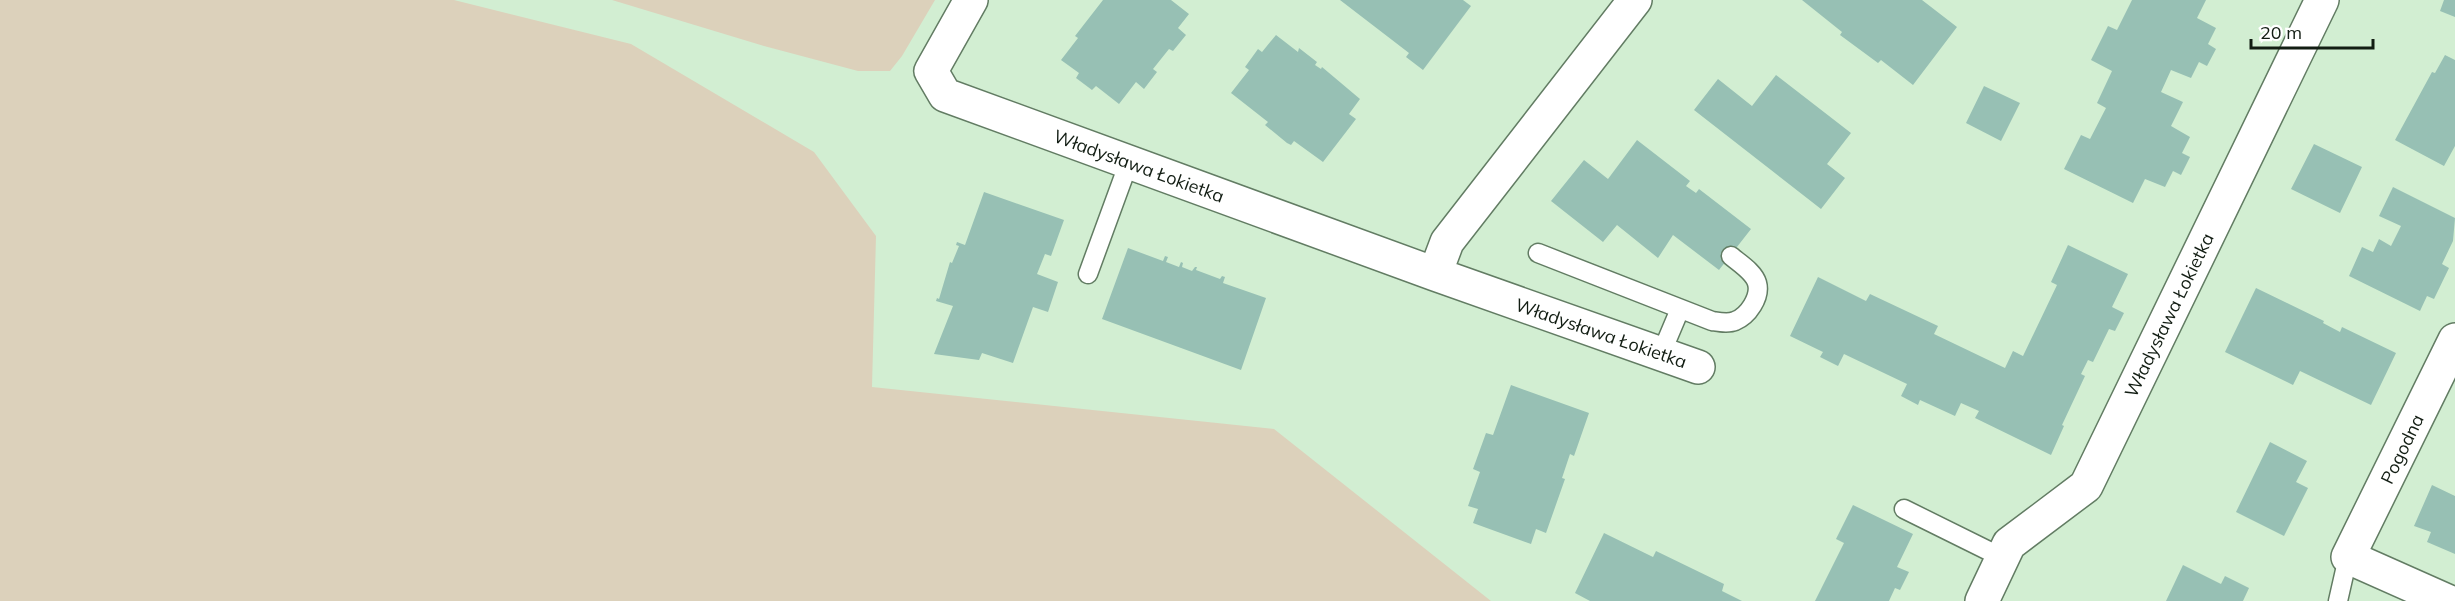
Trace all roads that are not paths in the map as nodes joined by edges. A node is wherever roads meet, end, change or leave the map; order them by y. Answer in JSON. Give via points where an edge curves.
{"nodes":[{"id":1,"x":971,"y":0,"type":"edge"},
{"id":2,"x":1635,"y":0,"type":"edge"},
{"id":3,"x":2322,"y":0,"type":"edge"},
{"id":4,"x":1129,"y":162,"type":"junction"},
{"id":5,"x":1538,"y":253,"type":"dead end"},
{"id":6,"x":1731,"y":256,"type":"dead end"},
{"id":7,"x":1088,"y":274,"type":"dead end"},
{"id":8,"x":1435,"y":274,"type":"junction"},
{"id":9,"x":1680,"y":309,"type":"junction"},
{"id":10,"x":2455,"y":340,"type":"edge"},
{"id":11,"x":1661,"y":354,"type":"junction"},
{"id":12,"x":1698,"y":367,"type":"dead end"},
{"id":13,"x":1904,"y":509,"type":"dead end"},
{"id":14,"x":2348,"y":557,"type":"junction"},
{"id":15,"x":2002,"y":558,"type":"junction"},
{"id":16,"x":1982,"y":601,"type":"edge"},
{"id":17,"x":2338,"y":601,"type":"edge"},
{"id":18,"x":2447,"y":601,"type":"edge"}],
"edges":[{"from":1,"to":4,"type":"street","name":"Władysława Łokietka","via":[[932,71],[945,95]]},
{"from":2,"to":8,"type":"street","via":[[1447,242]]},
{"from":3,"to":15,"type":"street","name":"Władysława Łokietka","via":[[2086,486],[2015,538]]},
{"from":4,"to":7,"type":"lane"},
{"from":4,"to":8,"type":"street","name":"Władysława Łokietka"},
{"from":5,"to":9,"type":"lane"},
{"from":6,"to":9,"type":"lane","via":[[1757,283],[1751,308],[1736,321],[1723,323]]},
{"from":8,"to":11,"type":"street","name":"Władysława Łokietka"},
{"from":9,"to":11,"type":"lane"},
{"from":10,"to":14,"type":"street","name":"Pogodna"},
{"from":11,"to":12,"type":"street","name":"Władysława Łokietka"},
{"from":13,"to":15,"type":"lane"},
{"from":14,"to":17,"type":"lane","name":"Pogodna"},
{"from":14,"to":18,"type":"street"},
{"from":15,"to":16,"type":"street","name":"Władysława Łokietka"}]}
